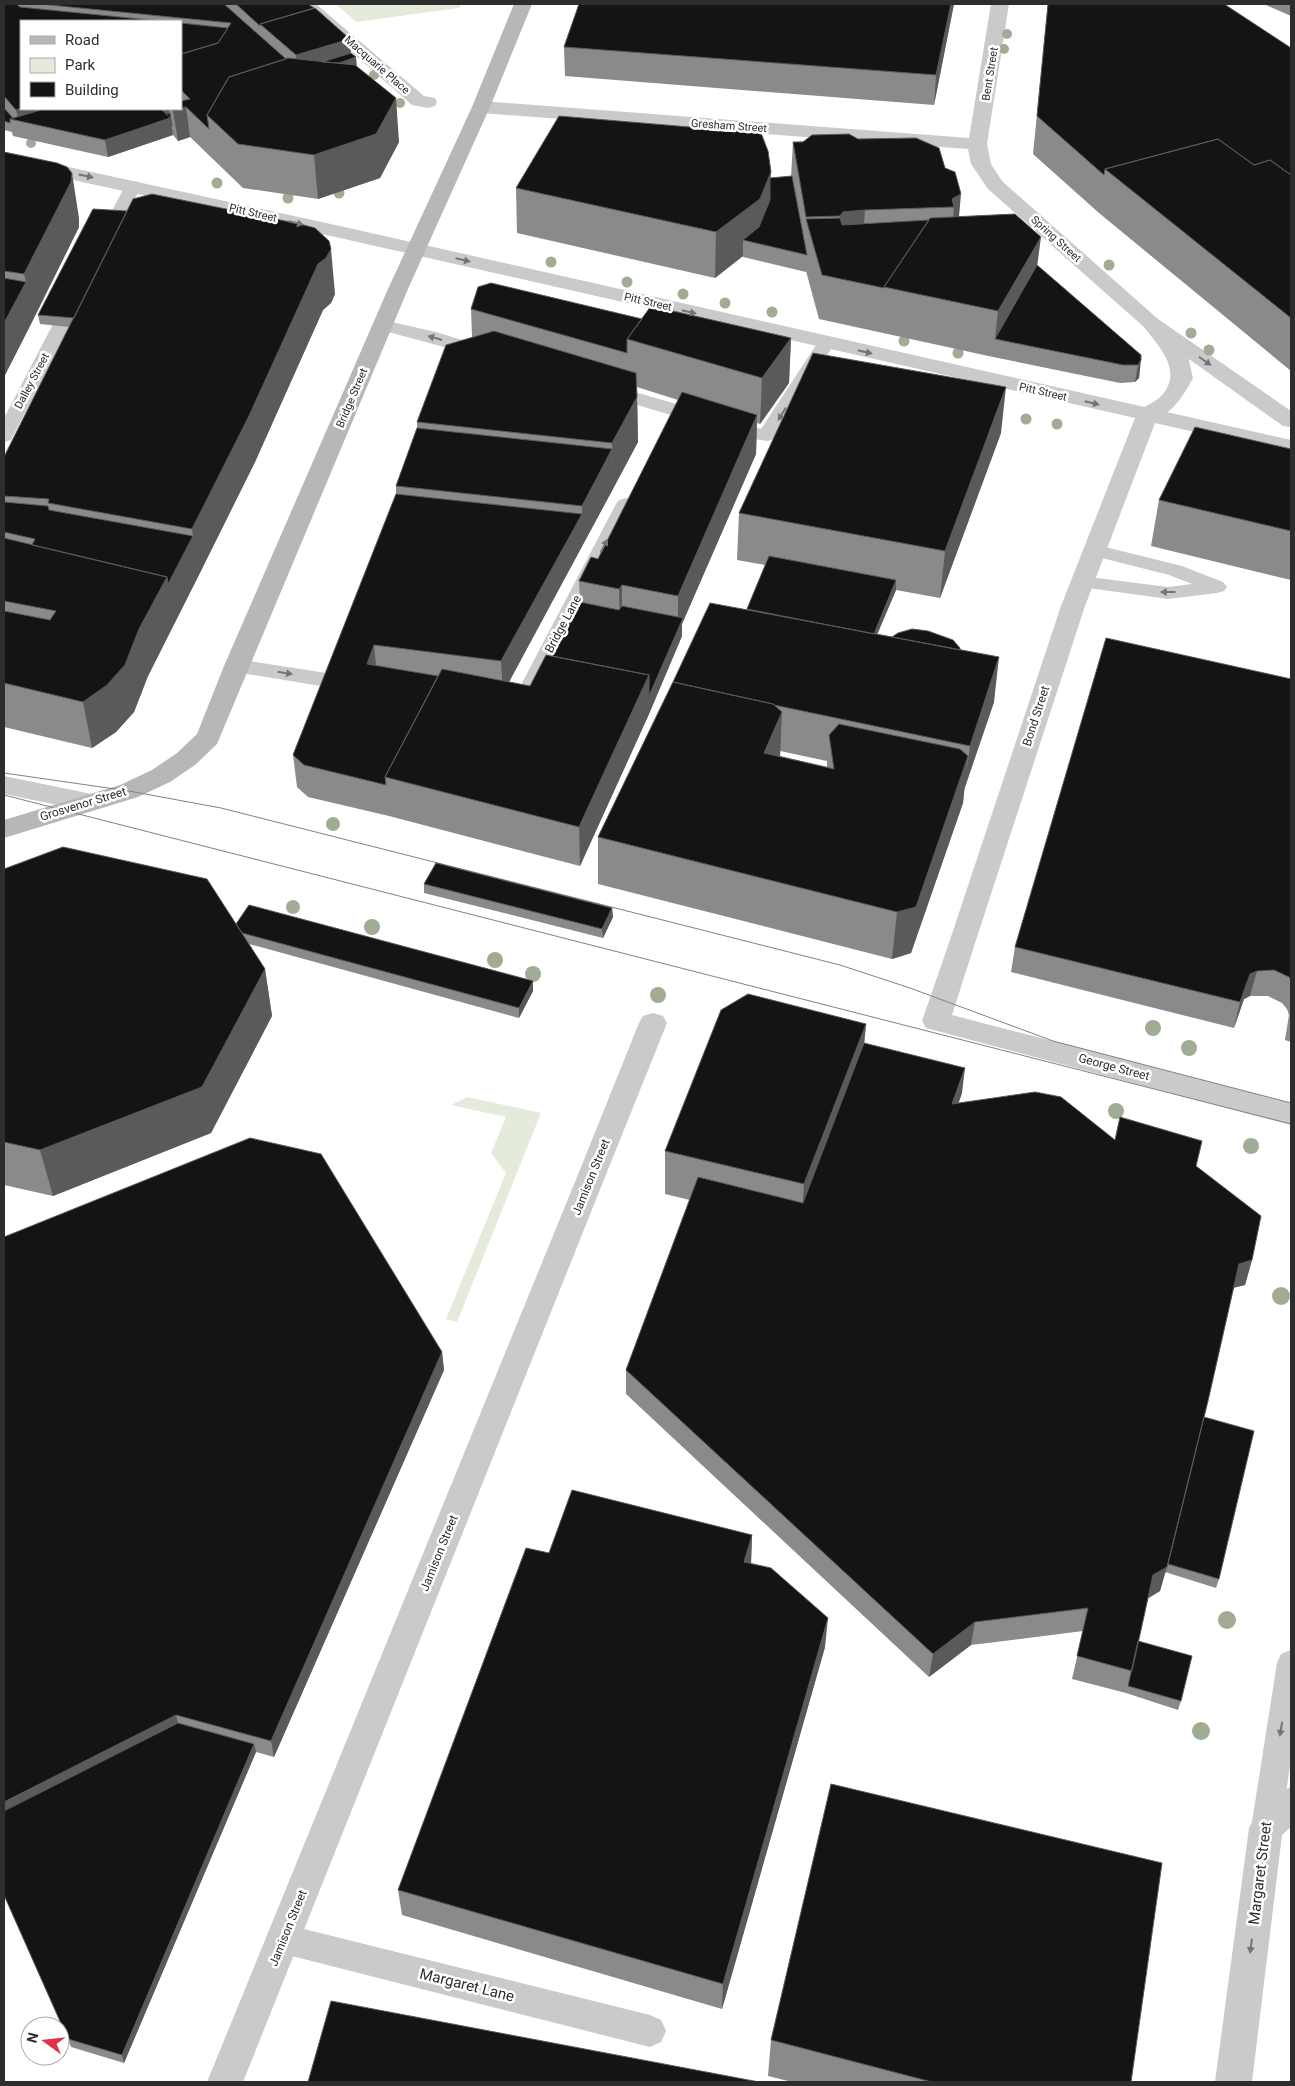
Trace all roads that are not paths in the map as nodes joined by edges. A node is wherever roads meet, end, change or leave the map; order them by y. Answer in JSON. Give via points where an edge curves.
{"nodes":[{"id":1,"x":306,"y":4,"type":"edge"},
{"id":2,"x":523,"y":4,"type":"edge"},
{"id":3,"x":1000,"y":4,"type":"edge"},
{"id":4,"x":428,"y":102,"type":"dead end"},
{"id":5,"x":481,"y":107,"type":"junction"},
{"id":6,"x":977,"y":144,"type":"junction"},
{"id":7,"x":4,"y":159,"type":"edge"},
{"id":8,"x":133,"y":186,"type":"junction"},
{"id":9,"x":116,"y":220,"type":"edge"},
{"id":10,"x":415,"y":250,"type":"junction"},
{"id":11,"x":1151,"y":323,"type":"junction"},
{"id":12,"x":383,"y":325,"type":"junction"},
{"id":13,"x":61,"y":326,"type":"edge"},
{"id":14,"x":826,"y":343,"type":"junction"},
{"id":15,"x":506,"y":359,"type":"edge"},
{"id":16,"x":590,"y":385,"type":"edge"},
{"id":17,"x":675,"y":411,"type":"junction"},
{"id":18,"x":1147,"y":416,"type":"junction"},
{"id":19,"x":1291,"y":421,"type":"edge"},
{"id":20,"x":665,"y":429,"type":"edge"},
{"id":21,"x":4,"y":436,"type":"edge"},
{"id":22,"x":1291,"y":447,"type":"edge"},
{"id":23,"x":633,"y":490,"type":"edge"},
{"id":24,"x":1093,"y":550,"type":"junction"},
{"id":25,"x":1081,"y":582,"type":"junction"},
{"id":26,"x":236,"y":666,"type":"junction"},
{"id":27,"x":339,"y":682,"type":"edge"},
{"id":28,"x":524,"y":699,"type":"edge"},
{"id":29,"x":161,"y":776,"type":"joint"},
{"id":30,"x":4,"y":785,"type":"edge"},
{"id":31,"x":87,"y":802,"type":"junction"},
{"id":32,"x":4,"y":829,"type":"edge"},
{"id":33,"x":936,"y":1021,"type":"joint"},
{"id":34,"x":653,"y":1023,"type":"dead end"},
{"id":35,"x":1291,"y":1114,"type":"edge"},
{"id":36,"x":1291,"y":1663,"type":"edge"},
{"id":37,"x":1291,"y":1803,"type":"edge"},
{"id":38,"x":1266,"y":1828,"type":"junction"},
{"id":39,"x":284,"y":1939,"type":"junction"},
{"id":40,"x":650,"y":2031,"type":"dead end"},
{"id":41,"x":225,"y":2082,"type":"edge"},
{"id":42,"x":1233,"y":2082,"type":"edge"}],
"edges":[{"from":1,"to":4,"type":"street","name":"Macquarie Place","via":[[419,101]]},
{"from":2,"to":5,"type":"main road","name":"Bridge Street"},
{"from":3,"to":6,"type":"street","name":"Bent Street"},
{"from":5,"to":6,"type":"street","name":"Gresham Street"},
{"from":5,"to":10,"type":"main road","name":"Bridge Street"},
{"from":6,"to":11,"type":"street","name":"Spring Street","via":[[981,164],[995,185]]},
{"from":7,"to":8,"type":"street","name":"Pitt Street","one_way":true},
{"from":8,"to":9,"type":"lane"},
{"from":8,"to":10,"type":"street","name":"Pitt Street","one_way":true},
{"from":10,"to":12,"type":"main road","name":"Bridge Street"},
{"from":10,"to":14,"type":"street","name":"Pitt Street","one_way":true},
{"from":11,"to":18,"type":"street","name":"Spring Street","via":[[1177,356],[1182,378],[1172,398]]},
{"from":11,"to":19,"type":"street","name":"Spring Street","one_way":true},
{"from":15,"to":12,"type":"lane","one_way":true},
{"from":12,"to":26,"type":"main road","name":"Bridge Street"},
{"from":13,"to":21,"type":"lane","name":"Dalley Street"},
{"from":14,"to":17,"type":"lane","one_way":true,"via":[[776,436],[754,434]]},
{"from":14,"to":18,"type":"street","name":"Pitt Street","one_way":true},
{"from":16,"to":17,"type":"lane"},
{"from":17,"to":20,"type":"lane"},
{"from":18,"to":22,"type":"street","name":"Pitt Street"},
{"from":18,"to":24,"type":"street","name":"Bond Street"},
{"from":28,"to":23,"type":"lane","name":"Bridge Lane","one_way":true},
{"from":24,"to":25,"type":"street","name":"Bond Street"},
{"from":24,"to":25,"type":"lane","one_way":true,"via":[[1175,570],[1217,587],[1168,593]]},
{"from":25,"to":33,"type":"street","name":"Bond Street"},
{"from":26,"to":27,"type":"lane","one_way":true},
{"from":26,"to":29,"type":"main road","name":"Bridge Street","via":[[208,738]]},
{"from":29,"to":31,"type":"main road","name":"Grosvenor Street","via":[[129,791]]},
{"from":30,"to":31,"type":"street"},
{"from":31,"to":32,"type":"main road","name":"Grosvenor Street"},
{"from":33,"to":35,"type":"street","name":"George Street"},
{"from":34,"to":39,"type":"street","name":"Jamison Street"},
{"from":36,"to":38,"type":"lane","name":"Margaret Street","one_way":true},
{"from":37,"to":38,"type":"street"},
{"from":38,"to":42,"type":"street","name":"Margaret Street","one_way":true},
{"from":39,"to":40,"type":"lane","name":"Margaret Lane"},
{"from":39,"to":41,"type":"street","name":"Jamison Street"}]}
